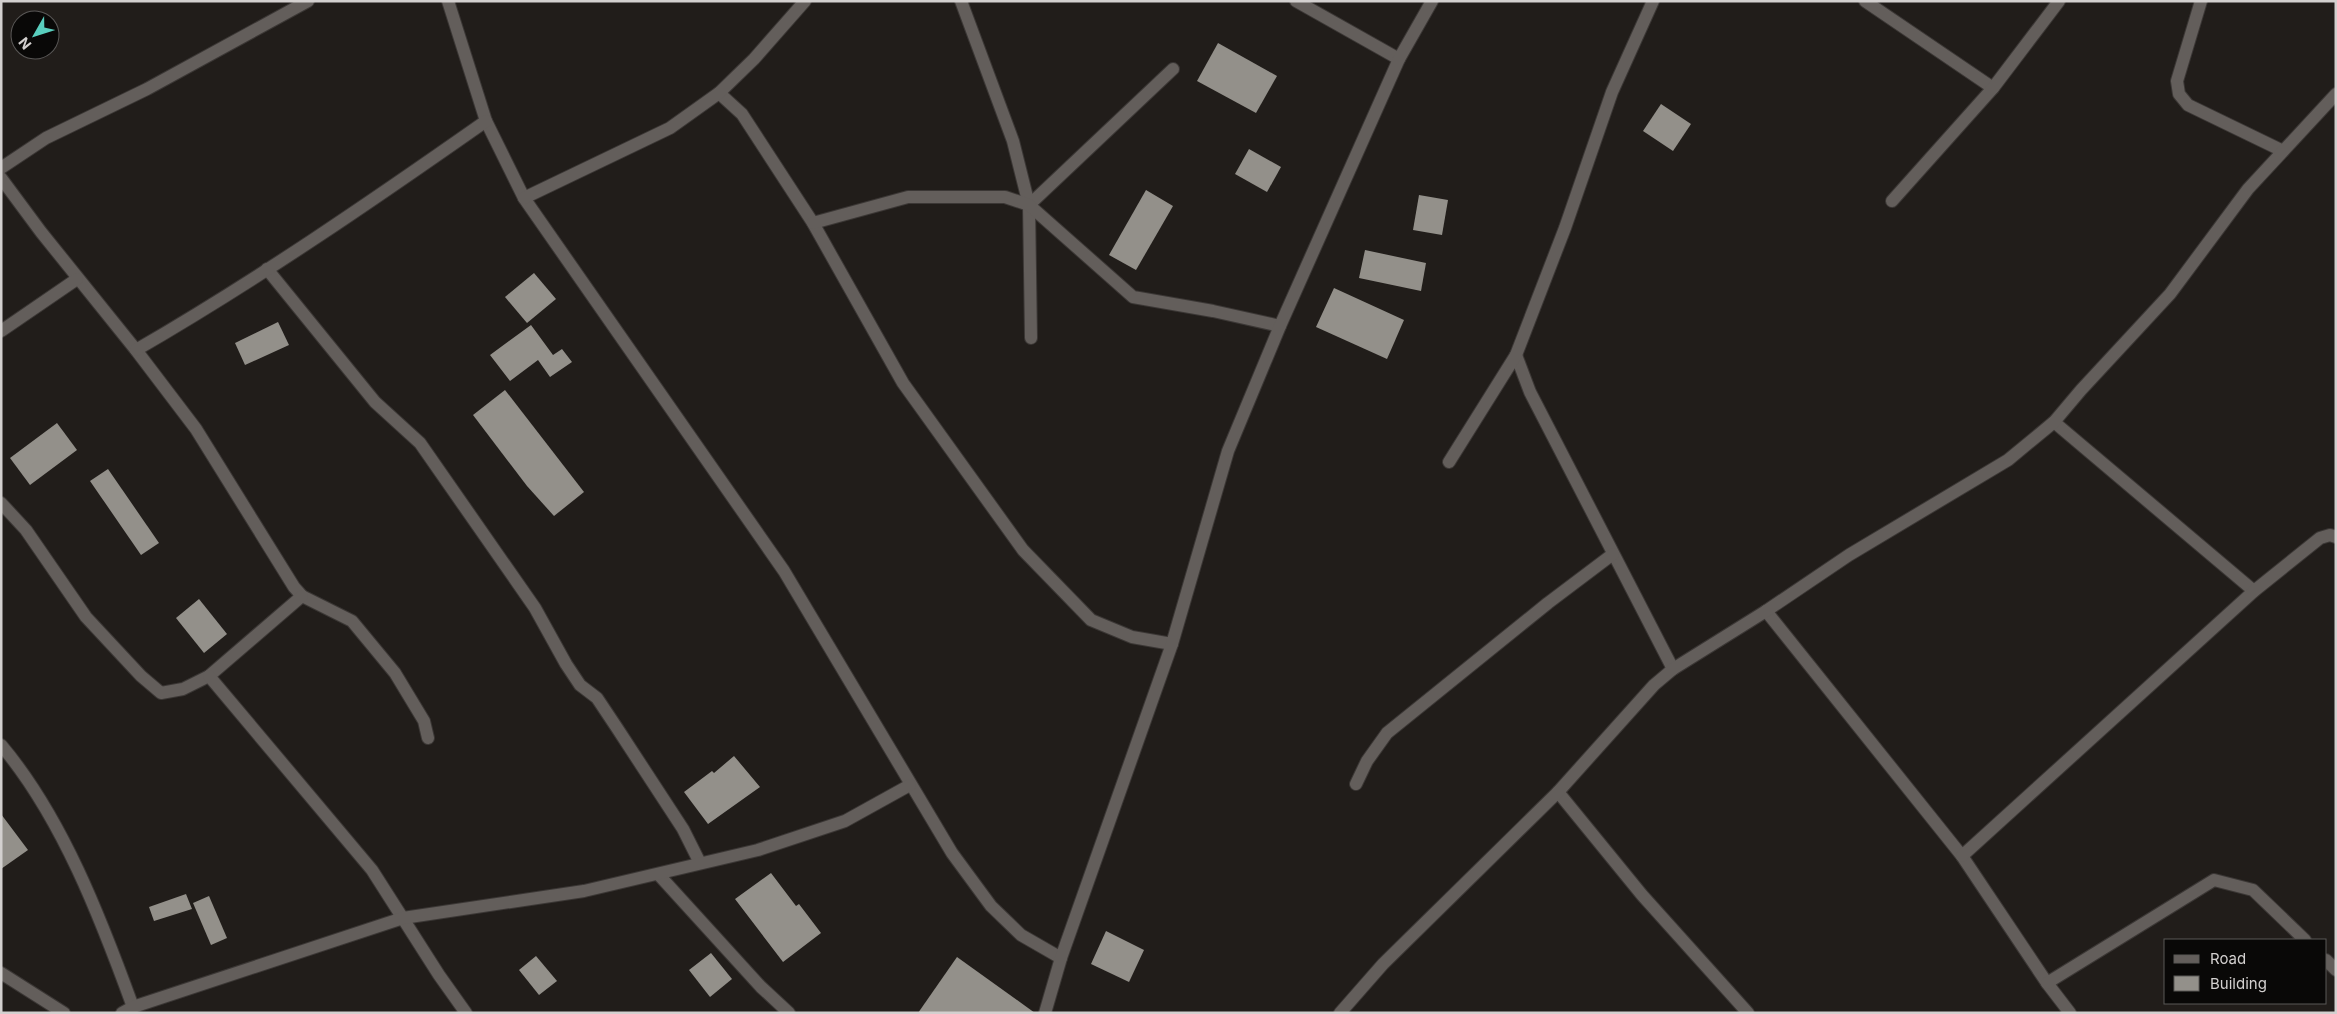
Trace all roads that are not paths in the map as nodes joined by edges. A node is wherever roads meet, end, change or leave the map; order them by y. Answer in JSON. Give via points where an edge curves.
{"nodes":[{"id":1,"x":308,"y":1,"type":"edge"},
{"id":2,"x":448,"y":1,"type":"edge"},
{"id":3,"x":961,"y":1,"type":"edge"},
{"id":4,"x":1296,"y":1,"type":"edge"},
{"id":5,"x":1432,"y":1,"type":"edge"},
{"id":6,"x":1652,"y":1,"type":"edge"},
{"id":7,"x":1866,"y":1,"type":"edge"},
{"id":8,"x":2059,"y":1,"type":"edge"},
{"id":9,"x":2201,"y":1,"type":"edge"},
{"id":10,"x":806,"y":2,"type":"edge"},
{"id":11,"x":1399,"y":59,"type":"junction"},
{"id":12,"x":1173,"y":69,"type":"dead end"},
{"id":13,"x":1993,"y":88,"type":"junction"},
{"id":14,"x":719,"y":92,"type":"junction"},
{"id":15,"x":2336,"y":94,"type":"edge"},
{"id":16,"x":486,"y":121,"type":"junction"},
{"id":17,"x":2283,"y":151,"type":"junction"},
{"id":18,"x":1,"y":168,"type":"edge"},
{"id":19,"x":1,"y":178,"type":"edge"},
{"id":20,"x":524,"y":198,"type":"junction"},
{"id":21,"x":1892,"y":201,"type":"dead end"},
{"id":22,"x":1029,"y":205,"type":"junction"},
{"id":23,"x":813,"y":223,"type":"junction"},
{"id":24,"x":267,"y":269,"type":"junction"},
{"id":25,"x":77,"y":279,"type":"junction"},
{"id":26,"x":1280,"y":326,"type":"junction"},
{"id":27,"x":1,"y":331,"type":"edge"},
{"id":28,"x":1031,"y":338,"type":"dead end"},
{"id":29,"x":136,"y":350,"type":"junction"},
{"id":30,"x":1516,"y":355,"type":"junction"},
{"id":31,"x":2054,"y":422,"type":"junction"},
{"id":32,"x":1449,"y":462,"type":"dead end"},
{"id":33,"x":1,"y":503,"type":"edge"},
{"id":34,"x":2336,"y":537,"type":"edge"},
{"id":35,"x":1614,"y":554,"type":"junction"},
{"id":36,"x":2254,"y":591,"type":"junction"},
{"id":37,"x":302,"y":596,"type":"junction"},
{"id":38,"x":1766,"y":611,"type":"junction"},
{"id":39,"x":1172,"y":644,"type":"junction"},
{"id":40,"x":1673,"y":669,"type":"junction"},
{"id":41,"x":209,"y":676,"type":"junction"},
{"id":42,"x":428,"y":738,"type":"dead end"},
{"id":43,"x":1,"y":745,"type":"edge"},
{"id":44,"x":1356,"y":784,"type":"dead end"},
{"id":45,"x":910,"y":785,"type":"junction"},
{"id":46,"x":1558,"y":792,"type":"junction"},
{"id":47,"x":1962,"y":856,"type":"junction"},
{"id":48,"x":700,"y":863,"type":"junction"},
{"id":49,"x":659,"y":874,"type":"junction"},
{"id":50,"x":403,"y":918,"type":"junction"},
{"id":51,"x":2304,"y":939,"type":"edge"},
{"id":52,"x":1061,"y":958,"type":"junction"},
{"id":53,"x":2327,"y":961,"type":"edge"},
{"id":54,"x":2336,"y":970,"type":"edge"},
{"id":55,"x":1,"y":973,"type":"edge"},
{"id":56,"x":2047,"y":983,"type":"junction"},
{"id":57,"x":128,"y":1010,"type":"edge"},
{"id":58,"x":64,"y":1013,"type":"edge"},
{"id":59,"x":466,"y":1013,"type":"edge"},
{"id":60,"x":789,"y":1013,"type":"edge"},
{"id":61,"x":1045,"y":1013,"type":"edge"},
{"id":62,"x":1340,"y":1013,"type":"edge"},
{"id":63,"x":1748,"y":1013,"type":"edge"},
{"id":64,"x":2070,"y":1013,"type":"edge"}],
"edges":[{"from":1,"to":18,"type":"street","via":[[148,89],[46,138]]},
{"from":2,"to":16,"type":"street"},
{"from":3,"to":22,"type":"street","via":[[1013,141]]},
{"from":4,"to":11,"type":"street"},
{"from":5,"to":11,"type":"street"},
{"from":6,"to":30,"type":"street","via":[[1612,92]]},
{"from":7,"to":13,"type":"street"},
{"from":8,"to":13,"type":"street"},
{"from":9,"to":17,"type":"street","via":[[2177,81],[2179,94],[2188,105]]},
{"from":10,"to":14,"type":"street"},
{"from":11,"to":26,"type":"street"},
{"from":12,"to":22,"type":"street"},
{"from":13,"to":21,"type":"street"},
{"from":14,"to":20,"type":"street","via":[[670,128]]},
{"from":14,"to":23,"type":"street","via":[[742,114]]},
{"from":15,"to":17,"type":"street"},
{"from":16,"to":20,"type":"street"},
{"from":16,"to":24,"type":"street","via":[[370,203]]},
{"from":17,"to":31,"type":"street","via":[[2248,189],[2170,294]]},
{"from":19,"to":25,"type":"street"},
{"from":20,"to":45,"type":"street","via":[[784,571]]},
{"from":22,"to":23,"type":"street","via":[[1005,197],[908,198]]},
{"from":22,"to":26,"type":"street","via":[[1133,297]]},
{"from":22,"to":28,"type":"street"},
{"from":23,"to":39,"type":"street","via":[[903,383],[1023,550],[1091,620],[1132,638]]},
{"from":24,"to":29,"type":"street"},
{"from":24,"to":48,"type":"street","via":[[375,402],[420,443],[536,608],[580,685],[597,698],[618,728],[683,829]]},
{"from":25,"to":27,"type":"street"},
{"from":25,"to":29,"type":"street"},
{"from":26,"to":39,"type":"street","via":[[1228,451]]},
{"from":29,"to":37,"type":"street","via":[[196,429],[261,537]]},
{"from":30,"to":32,"type":"street"},
{"from":30,"to":35,"type":"street","via":[[1530,392]]},
{"from":31,"to":36,"type":"street"},
{"from":31,"to":38,"type":"street","via":[[2008,460],[1849,555]]},
{"from":33,"to":41,"type":"street","via":[[26,530],[86,617],[161,693],[183,689]]},
{"from":34,"to":36,"type":"street","via":[[2320,538]]},
{"from":35,"to":40,"type":"street"},
{"from":35,"to":44,"type":"street","via":[[1387,732],[1367,760]]},
{"from":36,"to":47,"type":"street"},
{"from":37,"to":41,"type":"street"},
{"from":37,"to":42,"type":"street","via":[[352,621],[395,672],[424,721]]},
{"from":38,"to":40,"type":"street"},
{"from":38,"to":47,"type":"street"},
{"from":39,"to":52,"type":"street"},
{"from":40,"to":46,"type":"street","via":[[1654,685]]},
{"from":41,"to":50,"type":"street","via":[[372,870]]},
{"from":43,"to":57,"type":"street","via":[[16,762],[50,816],[106,931]]},
{"from":45,"to":48,"type":"street","via":[[845,821],[758,850]]},
{"from":45,"to":52,"type":"street","via":[[991,906],[1021,935]]},
{"from":46,"to":62,"type":"street","via":[[1383,964]]},
{"from":46,"to":63,"type":"street","via":[[1642,895]]},
{"from":47,"to":56,"type":"street"},
{"from":48,"to":49,"type":"street"},
{"from":49,"to":50,"type":"street","via":[[584,890]]},
{"from":49,"to":60,"type":"street"},
{"from":50,"to":57,"type":"street"},
{"from":50,"to":59,"type":"street"},
{"from":51,"to":56,"type":"street","via":[[2253,890],[2214,880]]},
{"from":52,"to":61,"type":"street"},
{"from":53,"to":54,"type":"street"},
{"from":55,"to":58,"type":"street"},
{"from":56,"to":64,"type":"street"}]}
